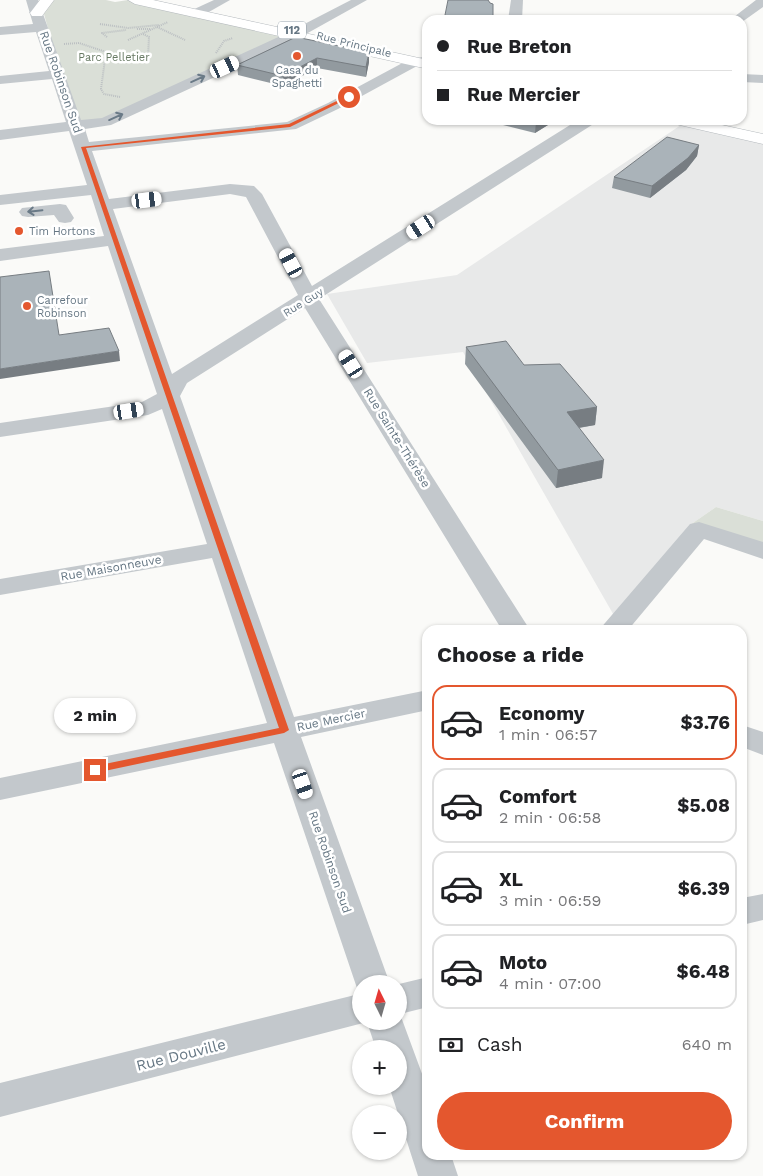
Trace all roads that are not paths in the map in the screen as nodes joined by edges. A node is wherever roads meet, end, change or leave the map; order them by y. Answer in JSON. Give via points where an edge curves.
{"nodes":[{"id":1,"x":134,"y":0,"type":"edge"},
{"id":2,"x":164,"y":0,"type":"edge"},
{"id":3,"x":224,"y":0,"type":"edge"},
{"id":4,"x":361,"y":0,"type":"edge"},
{"id":5,"x":517,"y":0,"type":"edge"},
{"id":6,"x":763,"y":1,"type":"edge"},
{"id":7,"x":38,"y":7,"type":"edge"},
{"id":8,"x":199,"y":12,"type":"junction"},
{"id":9,"x":516,"y":15,"type":"edge"},
{"id":10,"x":744,"y":15,"type":"edge"},
{"id":11,"x":0,"y":31,"type":"edge"},
{"id":12,"x":297,"y":34,"type":"junction"},
{"id":13,"x":422,"y":62,"type":"edge"},
{"id":14,"x":422,"y":62,"type":"edge"},
{"id":15,"x":58,"y":74,"type":"junction"},
{"id":16,"x":747,"y":78,"type":"edge"},
{"id":17,"x":763,"y":79,"type":"edge"},
{"id":18,"x":0,"y":80,"type":"edge"},
{"id":19,"x":581,"y":125,"type":"edge"},
{"id":20,"x":700,"y":125,"type":"edge"},
{"id":21,"x":76,"y":127,"type":"junction"},
{"id":22,"x":0,"y":135,"type":"edge"},
{"id":23,"x":763,"y":139,"type":"edge"},
{"id":24,"x":83,"y":147,"type":"junction"},
{"id":25,"x":101,"y":197,"type":"junction"},
{"id":26,"x":0,"y":200,"type":"edge"},
{"id":27,"x":0,"y":215,"type":"edge"},
{"id":28,"x":115,"y":240,"type":"junction"},
{"id":29,"x":0,"y":241,"type":"edge"},
{"id":30,"x":0,"y":255,"type":"edge"},
{"id":31,"x":309,"y":298,"type":"junction"},
{"id":32,"x":169,"y":396,"type":"junction"},
{"id":33,"x":0,"y":430,"type":"edge"},
{"id":34,"x":222,"y":549,"type":"junction"},
{"id":35,"x":763,"y":551,"type":"edge"},
{"id":36,"x":0,"y":588,"type":"edge"},
{"id":37,"x":513,"y":625,"type":"edge"},
{"id":38,"x":617,"y":625,"type":"edge"},
{"id":39,"x":422,"y":701,"type":"edge"},
{"id":40,"x":284,"y":730,"type":"junction"},
{"id":41,"x":747,"y":737,"type":"edge"},
{"id":42,"x":763,"y":744,"type":"edge"},
{"id":43,"x":0,"y":789,"type":"edge"},
{"id":44,"x":763,"y":907,"type":"edge"},
{"id":45,"x":747,"y":911,"type":"edge"},
{"id":46,"x":369,"y":975,"type":"edge"},
{"id":47,"x":422,"y":994,"type":"edge"},
{"id":48,"x":408,"y":998,"type":"edge"},
{"id":49,"x":352,"y":1011,"type":"edge"},
{"id":50,"x":407,"y":1085,"type":"edge"},
{"id":51,"x":0,"y":1100,"type":"edge"},
{"id":52,"x":422,"y":1129,"type":"edge"},
{"id":53,"x":433,"y":1160,"type":"edge"},
{"id":54,"x":438,"y":1176,"type":"edge"}],
"edges":[{"from":1,"to":8,"type":"main road","name":"Rue Principale","number":"112"},
{"from":2,"to":8,"type":"main road","name":"Rue Principale","number":"112"},
{"from":3,"to":8,"type":"street"},
{"from":4,"to":12,"type":"street"},
{"from":5,"to":9,"type":"street"},
{"from":6,"to":10,"type":"street"},
{"from":7,"to":11,"type":"street"},
{"from":7,"to":15,"type":"street","name":"Rue Robinson Sud"},
{"from":8,"to":12,"type":"main road","name":"Rue Principale","number":"112"},
{"from":12,"to":13,"type":"main road","name":"Rue Principale","number":"112"},
{"from":21,"to":12,"type":"street","one_way":true,"via":[[105,122]]},
{"from":14,"to":24,"type":"street","via":[[290,126]]},
{"from":15,"to":18,"type":"street"},
{"from":15,"to":21,"type":"street","name":"Rue Robinson Sud"},
{"from":16,"to":17,"type":"street"},
{"from":19,"to":31,"type":"street","name":"Rue Guy"},
{"from":20,"to":23,"type":"main road"},
{"from":21,"to":22,"type":"street"},
{"from":21,"to":24,"type":"street","name":"Rue Robinson Sud"},
{"from":24,"to":25,"type":"street","name":"Rue Robinson Sud"},
{"from":25,"to":26,"type":"street"},
{"from":25,"to":28,"type":"street","name":"Rue Robinson Sud"},
{"from":25,"to":31,"type":"street","name":"Rue Sainte-Thérèse","via":[[248,190]]},
{"from":29,"to":27,"type":"street","one_way":true,"via":[[66,225],[60,209]]},
{"from":28,"to":30,"type":"street"},
{"from":28,"to":32,"type":"street","name":"Rue Robinson Sud"},
{"from":31,"to":32,"type":"street","name":"Rue Guy","via":[[179,379]]},
{"from":31,"to":37,"type":"street","name":"Rue Sainte-Thérèse"},
{"from":32,"to":33,"type":"street","name":"Rue Guy","via":[[148,408]]},
{"from":32,"to":34,"type":"street","name":"Rue Robinson Sud"},
{"from":34,"to":36,"type":"street","name":"Rue Maisonneuve"},
{"from":34,"to":40,"type":"street","name":"Rue Robinson Sud"},
{"from":35,"to":38,"type":"street","via":[[699,529]]},
{"from":39,"to":40,"type":"street","name":"Rue Mercier"},
{"from":40,"to":43,"type":"street","name":"Rue Mercier"},
{"from":40,"to":46,"type":"street","name":"Rue Robinson Sud"},
{"from":41,"to":42,"type":"street"},
{"from":44,"to":45,"type":"street"},
{"from":47,"to":48,"type":"street"},
{"from":49,"to":51,"type":"street","name":"Rue Douville"},
{"from":50,"to":52,"type":"street"},
{"from":53,"to":54,"type":"street"}]}
